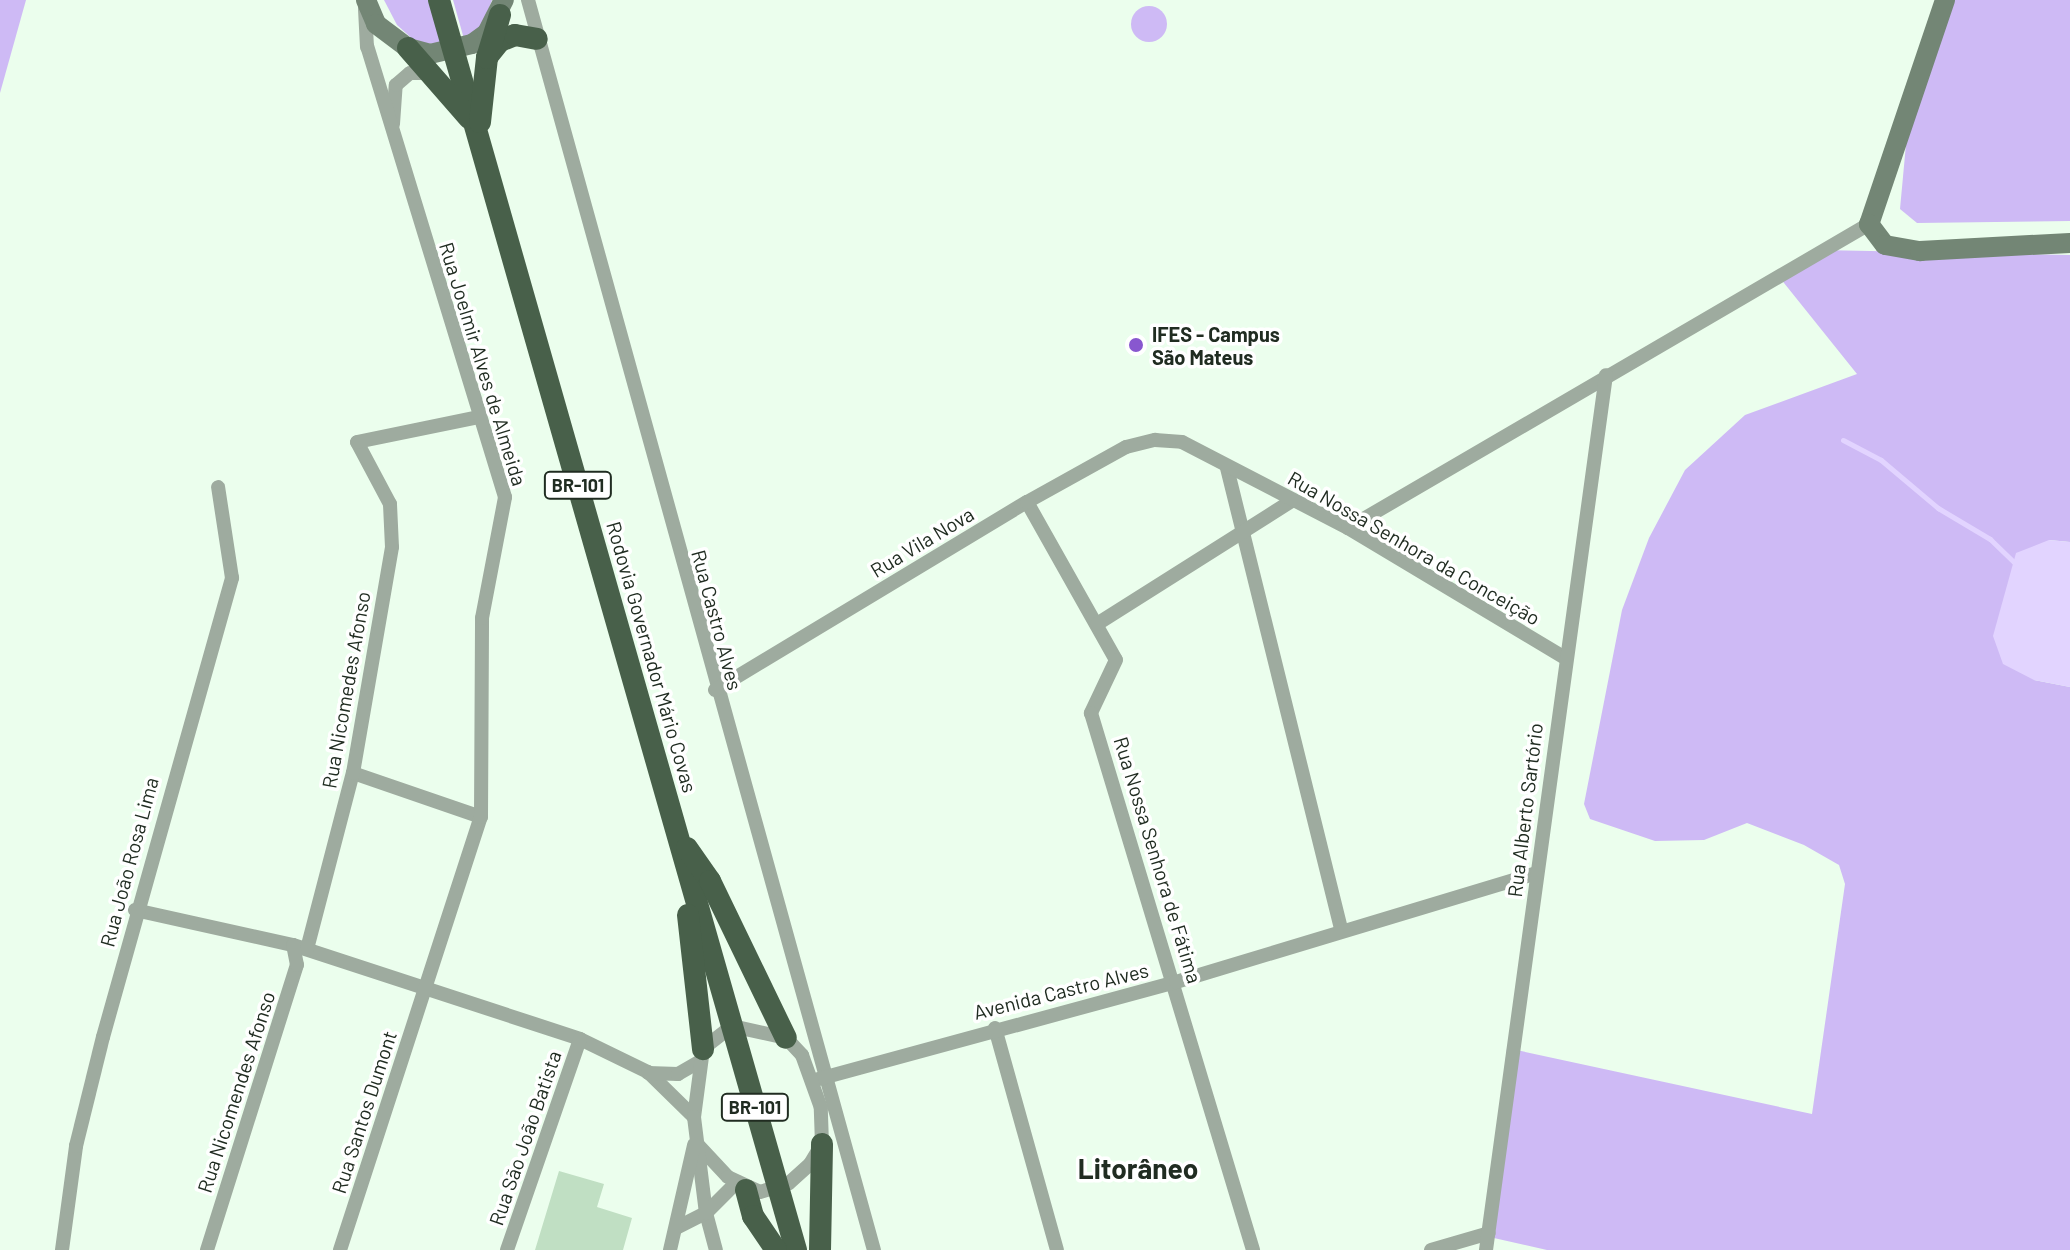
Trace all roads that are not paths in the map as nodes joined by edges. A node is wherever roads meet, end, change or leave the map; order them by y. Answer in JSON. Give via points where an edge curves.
{"nodes":[{"id":1,"x":366,"y":0,"type":"edge"},
{"id":2,"x":439,"y":0,"type":"edge"},
{"id":3,"x":528,"y":0,"type":"edge"},
{"id":4,"x":1945,"y":0,"type":"edge"},
{"id":5,"x":502,"y":7,"type":"edge"},
{"id":6,"x":537,"y":39,"type":"junction"},
{"id":7,"x":408,"y":48,"type":"junction"},
{"id":8,"x":455,"y":51,"type":"junction"},
{"id":9,"x":487,"y":58,"type":"junction"},
{"id":10,"x":435,"y":73,"type":"junction"},
{"id":11,"x":479,"y":131,"type":"junction"},
{"id":12,"x":392,"y":132,"type":"junction"},
{"id":13,"x":1869,"y":224,"type":"junction"},
{"id":14,"x":2070,"y":243,"type":"edge"},
{"id":15,"x":1606,"y":375,"type":"junction"},
{"id":16,"x":479,"y":417,"type":"junction"},
{"id":17,"x":1155,"y":440,"type":"joint"},
{"id":18,"x":1227,"y":468,"type":"junction"},
{"id":19,"x":218,"y":487,"type":"dead end"},
{"id":20,"x":1293,"y":500,"type":"junction"},
{"id":21,"x":1027,"y":502,"type":"junction"},
{"id":22,"x":1348,"y":528,"type":"junction"},
{"id":23,"x":1240,"y":536,"type":"junction"},
{"id":24,"x":1097,"y":624,"type":"junction"},
{"id":25,"x":1565,"y":658,"type":"junction"},
{"id":26,"x":715,"y":690,"type":"junction"},
{"id":27,"x":353,"y":773,"type":"junction"},
{"id":28,"x":481,"y":817,"type":"junction"},
{"id":29,"x":678,"y":838,"type":"junction"},
{"id":30,"x":1537,"y":873,"type":"junction"},
{"id":31,"x":135,"y":910,"type":"junction"},
{"id":32,"x":1341,"y":928,"type":"junction"},
{"id":33,"x":300,"y":947,"type":"junction"},
{"id":34,"x":1176,"y":982,"type":"junction"},
{"id":35,"x":426,"y":986,"type":"junction"},
{"id":36,"x":732,"y":1026,"type":"junction"},
{"id":37,"x":995,"y":1028,"type":"junction"},
{"id":38,"x":786,"y":1038,"type":"junction"},
{"id":39,"x":580,"y":1039,"type":"junction"},
{"id":40,"x":701,"y":1055,"type":"junction"},
{"id":41,"x":648,"y":1072,"type":"junction"},
{"id":42,"x":819,"y":1078,"type":"junction"},
{"id":43,"x":696,"y":1132,"type":"junction"},
{"id":44,"x":822,"y":1144,"type":"junction"},
{"id":45,"x":741,"y":1186,"type":"junction"},
{"id":46,"x":778,"y":1188,"type":"junction"},
{"id":47,"x":706,"y":1213,"type":"junction"},
{"id":48,"x":678,"y":1227,"type":"junction"},
{"id":49,"x":1489,"y":1233,"type":"junction"},
{"id":50,"x":62,"y":1250,"type":"edge"},
{"id":51,"x":207,"y":1250,"type":"edge"},
{"id":52,"x":340,"y":1250,"type":"edge"},
{"id":53,"x":507,"y":1250,"type":"edge"},
{"id":54,"x":670,"y":1250,"type":"edge"},
{"id":55,"x":716,"y":1250,"type":"edge"},
{"id":56,"x":776,"y":1250,"type":"edge"},
{"id":57,"x":796,"y":1250,"type":"edge"},
{"id":58,"x":820,"y":1250,"type":"edge"},
{"id":59,"x":874,"y":1250,"type":"edge"},
{"id":60,"x":1057,"y":1250,"type":"edge"},
{"id":61,"x":1253,"y":1250,"type":"edge"},
{"id":62,"x":1431,"y":1250,"type":"edge"},
{"id":63,"x":1486,"y":1250,"type":"edge"}],
"edges":[{"from":1,"to":7,"type":"main road","via":[[376,24]]},
{"from":1,"to":12,"type":"street","name":"Rua Joelmir Alves de Almeida","via":[[367,47]]},
{"from":2,"to":8,"type":"highway","name":"Rodovia Governador Mário Covas","number":"BR-101"},
{"from":3,"to":6,"type":"street","name":"Rua Castro Alves"},
{"from":4,"to":13,"type":"main road"},
{"from":5,"to":8,"type":"main road","via":[[487,33]]},
{"from":5,"to":9,"type":"highway"},
{"from":6,"to":9,"type":"highway","via":[[515,35],[500,41]]},
{"from":6,"to":26,"type":"street","name":"Rua Castro Alves"},
{"from":7,"to":8,"type":"main road"},
{"from":7,"to":10,"type":"highway"},
{"from":8,"to":11,"type":"highway","name":"Rodovia Governador Mário Covas","number":"BR-101"},
{"from":9,"to":11,"type":"highway"},
{"from":10,"to":11,"type":"highway"},
{"from":10,"to":12,"type":"street","name":"Rua Joelmir Alves de Almeida","via":[[410,73],[396,85]]},
{"from":11,"to":29,"type":"highway","name":"Rodovia Governador Mário Covas","number":"BR-101"},
{"from":12,"to":16,"type":"street","name":"Rua Joelmir Alves de Almeida"},
{"from":13,"to":14,"type":"main road","via":[[1885,245],[1920,251]]},
{"from":13,"to":15,"type":"street"},
{"from":15,"to":22,"type":"street"},
{"from":15,"to":25,"type":"street","name":"Rua Alberto Sartório"},
{"from":16,"to":27,"type":"street","name":"Rua Nicomedes Afonso","via":[[357,442],[390,504],[392,547]]},
{"from":16,"to":28,"type":"street","name":"Rua Joelmir Alves de Almeida","via":[[505,497],[482,618]]},
{"from":17,"to":18,"type":"street","name":"Rua Nossa Senhora da Conceição","via":[[1182,442]]},
{"from":17,"to":21,"type":"street","name":"Rua Vila Nova","via":[[1126,447]]},
{"from":18,"to":20,"type":"street","name":"Rua Nossa Senhora da Conceição"},
{"from":18,"to":23,"type":"street"},
{"from":19,"to":31,"type":"street","name":"Rua João Rosa Lima","via":[[232,578]]},
{"from":20,"to":22,"type":"street","name":"Rua Nossa Senhora da Conceição"},
{"from":20,"to":23,"type":"street"},
{"from":21,"to":24,"type":"street","name":"Rua Nossa Senhora de Fátima"},
{"from":21,"to":26,"type":"street","name":"Rua Vila Nova"},
{"from":22,"to":25,"type":"street","name":"Rua Nossa Senhora da Conceição"},
{"from":23,"to":24,"type":"street"},
{"from":23,"to":32,"type":"street"},
{"from":24,"to":34,"type":"street","name":"Rua Nossa Senhora de Fátima","via":[[1116,660],[1091,713]]},
{"from":25,"to":30,"type":"street","name":"Rua Alberto Sartório"},
{"from":26,"to":42,"type":"street","name":"Rua Castro Alves"},
{"from":27,"to":28,"type":"street"},
{"from":27,"to":33,"type":"street","name":"Rua Nicomedes Afonso"},
{"from":28,"to":35,"type":"street","name":"Rua Joelmir Alves de Almeida"},
{"from":29,"to":36,"type":"highway","name":"Rodovia Governador Mário Covas","number":"BR-101"},
{"from":29,"to":38,"type":"highway","via":[[710,881]]},
{"from":29,"to":40,"type":"highway"},
{"from":30,"to":32,"type":"street","name":"Avenida Castro Alves"},
{"from":30,"to":49,"type":"street","name":"Rua Alberto Sartório"},
{"from":31,"to":33,"type":"street"},
{"from":31,"to":50,"type":"street","name":"Rua João Rosa Lima","via":[[76,1146]]},
{"from":32,"to":34,"type":"street","name":"Avenida Castro Alves"},
{"from":33,"to":35,"type":"street"},
{"from":33,"to":51,"type":"street","name":"Rua Nicomendes Afonso"},
{"from":34,"to":37,"type":"street","name":"Avenida Castro Alves"},
{"from":34,"to":61,"type":"street","name":"Rua Nossa Senhora de Fátima"},
{"from":35,"to":39,"type":"street"},
{"from":35,"to":52,"type":"street","name":"Rua Santos Dumont"},
{"from":36,"to":38,"type":"street"},
{"from":36,"to":40,"type":"street"},
{"from":36,"to":46,"type":"highway","name":"Rodovia Governador Mário Covas","number":"BR-101"},
{"from":37,"to":42,"type":"street","name":"Avenida Castro Alves"},
{"from":37,"to":60,"type":"street"},
{"from":38,"to":42,"type":"street"},
{"from":39,"to":41,"type":"street"},
{"from":39,"to":53,"type":"street","name":"Rua São João Batista"},
{"from":40,"to":41,"type":"street","via":[[678,1074]]},
{"from":40,"to":43,"type":"street"},
{"from":41,"to":43,"type":"street"},
{"from":42,"to":44,"type":"street"},
{"from":42,"to":59,"type":"street","name":"Rua Castro Alves"},
{"from":43,"to":45,"type":"street"},
{"from":43,"to":47,"type":"street"},
{"from":43,"to":48,"type":"street"},
{"from":44,"to":46,"type":"street","via":[[810,1164]]},
{"from":44,"to":58,"type":"highway"},
{"from":45,"to":46,"type":"street"},
{"from":45,"to":47,"type":"street"},
{"from":45,"to":56,"type":"highway"},
{"from":46,"to":57,"type":"highway","name":"Rodovia Governador Mário Covas","number":"BR-101"},
{"from":47,"to":48,"type":"street"},
{"from":47,"to":55,"type":"street"},
{"from":48,"to":54,"type":"street"},
{"from":49,"to":62,"type":"street"},
{"from":49,"to":63,"type":"street","name":"Rua Alberto Sartório"}]}
